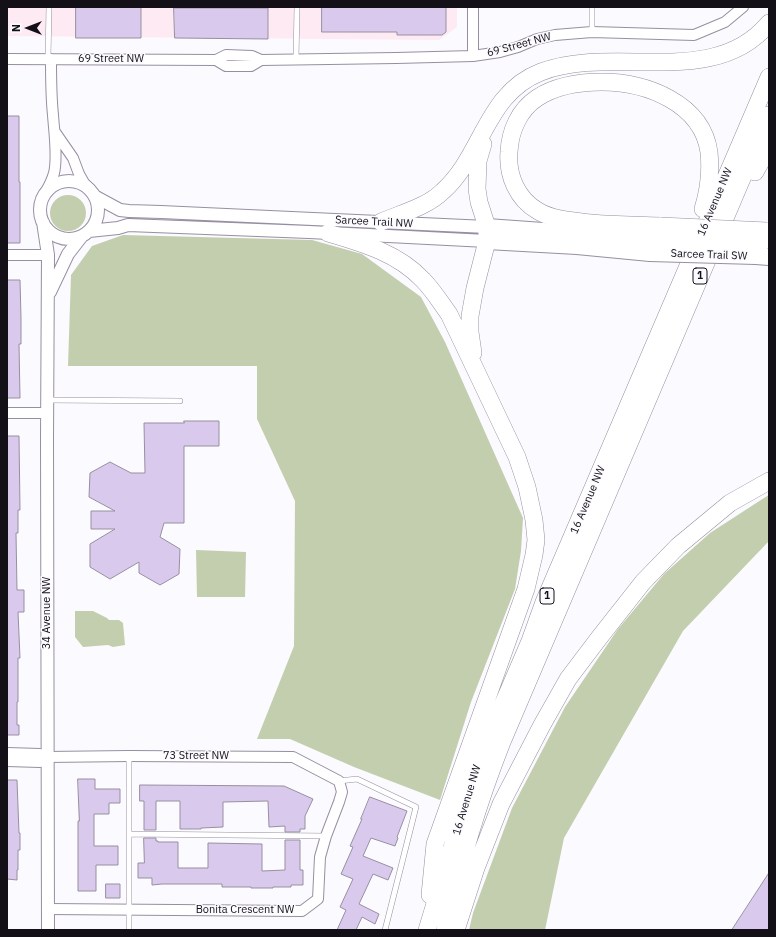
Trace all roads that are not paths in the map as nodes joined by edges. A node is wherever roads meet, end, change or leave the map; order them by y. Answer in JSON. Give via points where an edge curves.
{"nodes":[{"id":1,"x":49,"y":7,"type":"edge"},
{"id":2,"x":297,"y":7,"type":"edge"},
{"id":3,"x":473,"y":7,"type":"edge"},
{"id":4,"x":592,"y":7,"type":"edge"},
{"id":5,"x":743,"y":7,"type":"edge"},
{"id":6,"x":769,"y":24,"type":"edge"},
{"id":7,"x":592,"y":32,"type":"junction"},
{"id":8,"x":473,"y":56,"type":"junction"},
{"id":9,"x":7,"y":59,"type":"edge"},
{"id":10,"x":50,"y":59,"type":"junction"},
{"id":11,"x":296,"y":60,"type":"junction"},
{"id":12,"x":769,"y":77,"type":"edge"},
{"id":13,"x":498,"y":106,"type":"junction"},
{"id":14,"x":769,"y":115,"type":"edge"},
{"id":15,"x":55,"y":132,"type":"junction"},
{"id":16,"x":769,"y":147,"type":"edge"},
{"id":17,"x":93,"y":193,"type":"junction"},
{"id":18,"x":44,"y":196,"type":"junction"},
{"id":19,"x":43,"y":222,"type":"junction"},
{"id":20,"x":381,"y":222,"type":"junction"},
{"id":21,"x":328,"y":233,"type":"junction"},
{"id":22,"x":86,"y":234,"type":"junction"},
{"id":23,"x":487,"y":234,"type":"junction"},
{"id":24,"x":655,"y":239,"type":"junction"},
{"id":25,"x":766,"y":243,"type":"edge"},
{"id":26,"x":7,"y":255,"type":"edge"},
{"id":27,"x":48,"y":255,"type":"junction"},
{"id":28,"x":686,"y":270,"type":"junction"},
{"id":29,"x":703,"y":270,"type":"junction"},
{"id":30,"x":48,"y":297,"type":"junction"},
{"id":31,"x":47,"y":400,"type":"junction"},
{"id":32,"x":180,"y":401,"type":"dead end"},
{"id":33,"x":7,"y":413,"type":"edge"},
{"id":34,"x":47,"y":413,"type":"junction"},
{"id":35,"x":497,"y":415,"type":"junction"},
{"id":36,"x":769,"y":481,"type":"edge"},
{"id":37,"x":7,"y":753,"type":"edge"},
{"id":38,"x":129,"y":756,"type":"junction"},
{"id":39,"x":47,"y":757,"type":"junction"},
{"id":40,"x":7,"y":761,"type":"edge"},
{"id":41,"x":339,"y":781,"type":"junction"},
{"id":42,"x":129,"y":834,"type":"junction"},
{"id":43,"x":326,"y":836,"type":"junction"},
{"id":44,"x":48,"y":909,"type":"junction"},
{"id":45,"x":128,"y":910,"type":"junction"},
{"id":46,"x":48,"y":930,"type":"edge"},
{"id":47,"x":129,"y":930,"type":"edge"},
{"id":48,"x":385,"y":930,"type":"edge"},
{"id":49,"x":427,"y":930,"type":"edge"},
{"id":50,"x":445,"y":930,"type":"edge"},
{"id":51,"x":456,"y":930,"type":"edge"}],
"edges":[{"from":1,"to":10,"type":"lane"},
{"from":2,"to":11,"type":"lane"},
{"from":3,"to":8,"type":"street"},
{"from":4,"to":7,"type":"lane"},
{"from":5,"to":7,"type":"street","name":"69 Street NW","via":[[725,22],[694,35]]},
{"from":6,"to":13,"type":"highway","via":[[742,47],[713,58],[667,62],[591,62],[542,71],[511,90]]},
{"from":7,"to":8,"type":"street","name":"69 Street NW","via":[[555,35],[500,52]]},
{"from":8,"to":11,"type":"street","name":"69 Street NW"},
{"from":9,"to":10,"type":"street","name":"69 Street NW"},
{"from":10,"to":11,"type":"street","name":"69 Street NW","via":[[216,60],[226,55],[252,56],[261,60]]},
{"from":10,"to":15,"type":"street"},
{"from":12,"to":28,"type":"highway","name":"16 Avenue NW","number":"1"},
{"from":13,"to":20,"type":"highway","via":[[459,173],[443,192],[424,204]]},
{"from":13,"to":23,"type":"highway","via":[[478,161],[477,189]]},
{"from":14,"to":29,"type":"highway","name":"16 Avenue NW","number":"1"},
{"from":15,"to":17,"type":"street","via":[[73,158],[81,178]]},
{"from":15,"to":18,"type":"street","via":[[54,172]]},
{"from":16,"to":29,"type":"highway"},
{"from":17,"to":18,"type":"street","via":[[83,184],[66,181],[49,188]]},
{"from":17,"to":20,"type":"street","name":"Sarcee Trail NW","via":[[120,210],[129,211]]},
{"from":17,"to":22,"type":"street","via":[[98,215],[95,224]]},
{"from":18,"to":19,"type":"street","via":[[40,204]]},
{"from":19,"to":22,"type":"street","via":[[48,230],[64,239]]},
{"from":19,"to":27,"type":"street","name":"34 Avenue NW"},
{"from":20,"to":23,"type":"street","name":"Sarcee Trail NW"},
{"from":21,"to":22,"type":"street","name":"Sarcee Trail NW","via":[[128,225]]},
{"from":21,"to":23,"type":"street","name":"Sarcee Trail NW"},
{"from":21,"to":35,"type":"highway","via":[[368,245],[400,262],[424,280],[449,314]]},
{"from":22,"to":30,"type":"street","name":"34 Avenue NW","via":[[68,254]]},
{"from":23,"to":24,"type":"highway","name":"Sarcee Trail NW","via":[[577,246]]},
{"from":23,"to":35,"type":"highway","via":[[472,301],[470,332],[476,364]]},
{"from":24,"to":25,"type":"highway","bridge":true},
{"from":24,"to":25,"type":"highway","name":"Sarcee Trail SW","bridge":true},
{"from":24,"to":28,"type":"highway","via":[[601,224],[552,217],[538,211],[519,194],[509,167],[510,138],[519,117],[538,97],[563,87],[608,82],[657,92],[686,110],[706,141],[710,172],[708,194]]},
{"from":26,"to":27,"type":"street"},
{"from":27,"to":30,"type":"street","name":"34 Avenue NW"},
{"from":28,"to":49,"type":"highway","name":"16 Avenue NW","number":"1","via":[[478,762]]},
{"from":29,"to":50,"type":"highway","name":"16 Avenue NW","number":"1","via":[[500,748],[468,839]]},
{"from":30,"to":31,"type":"street","name":"34 Avenue NW"},
{"from":31,"to":32,"type":"lane"},
{"from":31,"to":34,"type":"street","name":"34 Avenue NW"},
{"from":33,"to":34,"type":"street"},
{"from":34,"to":39,"type":"street","name":"34 Avenue NW"},
{"from":35,"to":49,"type":"highway","via":[[517,457],[527,487],[534,520],[534,555],[526,589],[435,844]]},
{"from":36,"to":51,"type":"highway","via":[[730,504],[678,546],[643,582],[568,679],[501,804],[472,878]]},
{"from":37,"to":39,"type":"street","name":"73 Street NW","via":[[40,754]]},
{"from":38,"to":39,"type":"street","name":"73 Street NW"},
{"from":38,"to":41,"type":"street","name":"73 Street NW","via":[[293,757]]},
{"from":38,"to":42,"type":"lane"},
{"from":39,"to":40,"type":"street","name":"73 Street NW","via":[[40,762]]},
{"from":39,"to":44,"type":"street","name":"34 Avenue NW"},
{"from":41,"to":43,"type":"street","name":"Bonita Crescent NW","via":[[342,792]]},
{"from":41,"to":48,"type":"lane","via":[[357,779],[416,807]]},
{"from":42,"to":43,"type":"lane"},
{"from":42,"to":45,"type":"lane"},
{"from":43,"to":45,"type":"street","name":"Bonita Crescent NW","via":[[320,857],[318,899],[302,911]]},
{"from":44,"to":45,"type":"street","name":"Bonita Crescent NW"},
{"from":44,"to":46,"type":"street","name":"34 Avenue NW"},
{"from":45,"to":47,"type":"lane"}]}
